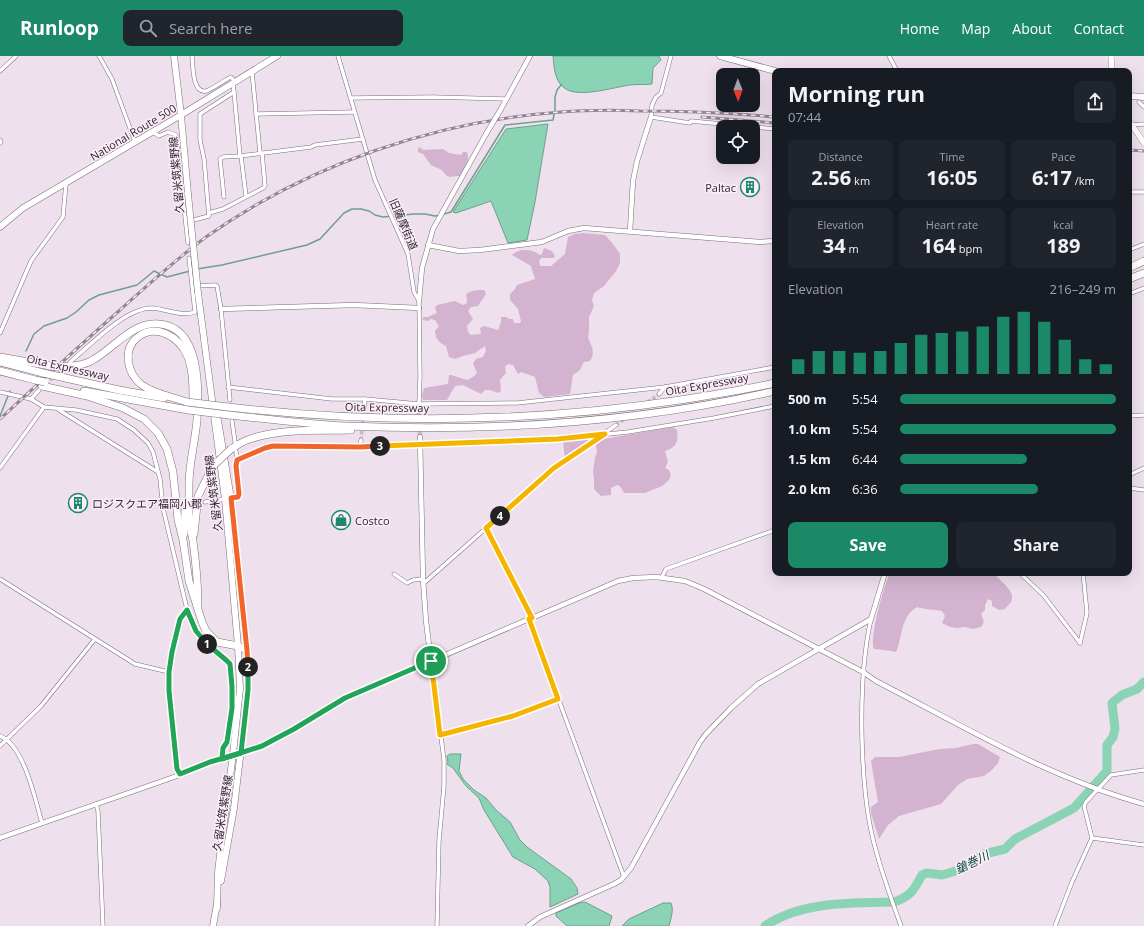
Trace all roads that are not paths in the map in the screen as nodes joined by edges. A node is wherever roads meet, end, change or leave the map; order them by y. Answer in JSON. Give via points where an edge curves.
{"nodes":[{"id":1,"x":16,"y":56,"type":"edge"},
{"id":2,"x":99,"y":56,"type":"edge"},
{"id":3,"x":174,"y":56,"type":"edge"},
{"id":4,"x":192,"y":56,"type":"edge"},
{"id":5,"x":277,"y":56,"type":"edge"},
{"id":6,"x":338,"y":56,"type":"edge"},
{"id":7,"x":530,"y":56,"type":"edge"},
{"id":8,"x":671,"y":56,"type":"edge"},
{"id":9,"x":720,"y":56,"type":"edge"},
{"id":10,"x":889,"y":56,"type":"edge"},
{"id":11,"x":1110,"y":56,"type":"edge"},
{"id":12,"x":738,"y":58,"type":"edge"},
{"id":13,"x":895,"y":68,"type":"edge"},
{"id":14,"x":1112,"y":68,"type":"edge"},
{"id":15,"x":772,"y":70,"type":"edge"},
{"id":16,"x":0,"y":71,"type":"edge"},
{"id":17,"x":252,"y":72,"type":"junction"},
{"id":18,"x":234,"y":83,"type":"junction"},
{"id":19,"x":234,"y":92,"type":"junction"},
{"id":20,"x":1132,"y":96,"type":"edge"},
{"id":21,"x":1144,"y":97,"type":"edge"},
{"id":22,"x":350,"y":98,"type":"junction"},
{"id":23,"x":506,"y":99,"type":"junction"},
{"id":24,"x":1139,"y":102,"type":"dead end"},
{"id":25,"x":1144,"y":107,"type":"edge"},
{"id":26,"x":354,"y":112,"type":"junction"},
{"id":27,"x":256,"y":114,"type":"junction"},
{"id":28,"x":181,"y":115,"type":"junction"},
{"id":29,"x":651,"y":117,"type":"junction"},
{"id":30,"x":1132,"y":124,"type":"edge"},
{"id":31,"x":1144,"y":124,"type":"edge"},
{"id":32,"x":1132,"y":127,"type":"edge"},
{"id":33,"x":772,"y":129,"type":"edge"},
{"id":34,"x":153,"y":132,"type":"junction"},
{"id":35,"x":363,"y":139,"type":"junction"},
{"id":36,"x":134,"y":142,"type":"junction"},
{"id":37,"x":1144,"y":144,"type":"edge"},
{"id":38,"x":261,"y":153,"type":"junction"},
{"id":39,"x":241,"y":156,"type":"junction"},
{"id":40,"x":66,"y":183,"type":"junction"},
{"id":41,"x":1132,"y":192,"type":"edge"},
{"id":42,"x":1144,"y":192,"type":"edge"},
{"id":43,"x":246,"y":196,"type":"junction"},
{"id":44,"x":224,"y":197,"type":"dead end"},
{"id":45,"x":209,"y":213,"type":"junction"},
{"id":46,"x":186,"y":222,"type":"junction"},
{"id":47,"x":0,"y":227,"type":"edge"},
{"id":48,"x":630,"y":231,"type":"junction"},
{"id":49,"x":772,"y":241,"type":"edge"},
{"id":50,"x":188,"y":243,"type":"dead end"},
{"id":51,"x":1144,"y":244,"type":"edge"},
{"id":52,"x":428,"y":245,"type":"junction"},
{"id":53,"x":1132,"y":249,"type":"edge"},
{"id":54,"x":189,"y":258,"type":"dead end"},
{"id":55,"x":1144,"y":263,"type":"edge"},
{"id":56,"x":1132,"y":268,"type":"edge"},
{"id":57,"x":1144,"y":273,"type":"edge"},
{"id":58,"x":1132,"y":278,"type":"edge"},
{"id":59,"x":192,"y":287,"type":"junction"},
{"id":60,"x":1144,"y":288,"type":"edge"},
{"id":61,"x":1132,"y":293,"type":"edge"},
{"id":62,"x":419,"y":301,"type":"junction"},
{"id":63,"x":418,"y":308,"type":"junction"},
{"id":64,"x":221,"y":309,"type":"junction"},
{"id":65,"x":0,"y":333,"type":"edge"},
{"id":66,"x":0,"y":358,"type":"edge"},
{"id":67,"x":0,"y":362,"type":"edge"},
{"id":68,"x":70,"y":362,"type":"dead end"},
{"id":69,"x":772,"y":368,"type":"edge"},
{"id":70,"x":0,"y":371,"type":"edge"},
{"id":71,"x":0,"y":374,"type":"edge"},
{"id":72,"x":34,"y":382,"type":"junction"},
{"id":73,"x":772,"y":383,"type":"edge"},
{"id":74,"x":42,"y":386,"type":"junction"},
{"id":75,"x":228,"y":387,"type":"junction"},
{"id":76,"x":665,"y":387,"type":"junction"},
{"id":77,"x":0,"y":392,"type":"edge"},
{"id":78,"x":772,"y":392,"type":"edge"},
{"id":79,"x":659,"y":394,"type":"tunnel mouth"},
{"id":80,"x":31,"y":399,"type":"junction"},
{"id":81,"x":365,"y":399,"type":"junction"},
{"id":82,"x":187,"y":402,"type":"junction"},
{"id":83,"x":229,"y":403,"type":"junction"},
{"id":84,"x":419,"y":404,"type":"junction"},
{"id":85,"x":44,"y":407,"type":"junction"},
{"id":86,"x":772,"y":407,"type":"edge"},
{"id":87,"x":57,"y":409,"type":"junction"},
{"id":88,"x":364,"y":409,"type":"tunnel mouth"},
{"id":89,"x":419,"y":411,"type":"tunnel mouth"},
{"id":90,"x":1144,"y":414,"type":"edge"},
{"id":91,"x":1132,"y":416,"type":"edge"},
{"id":92,"x":230,"y":418,"type":"junction"},
{"id":93,"x":616,"y":425,"type":"tunnel mouth"},
{"id":94,"x":415,"y":428,"type":"junction"},
{"id":95,"x":605,"y":434,"type":"junction"},
{"id":96,"x":420,"y":437,"type":"tunnel mouth"},
{"id":97,"x":361,"y":440,"type":"tunnel mouth"},
{"id":98,"x":420,"y":444,"type":"junction"},
{"id":99,"x":234,"y":447,"type":"junction"},
{"id":100,"x":360,"y":447,"type":"junction"},
{"id":101,"x":237,"y":460,"type":"junction"},
{"id":102,"x":0,"y":468,"type":"edge"},
{"id":103,"x":1144,"y":468,"type":"edge"},
{"id":104,"x":158,"y":472,"type":"junction"},
{"id":105,"x":1132,"y":474,"type":"edge"},
{"id":106,"x":1132,"y":488,"type":"edge"},
{"id":107,"x":1144,"y":490,"type":"edge"},
{"id":108,"x":228,"y":499,"type":"junction"},
{"id":109,"x":205,"y":502,"type":"tunnel mouth"},
{"id":110,"x":173,"y":505,"type":"tunnel mouth"},
{"id":111,"x":163,"y":508,"type":"junction"},
{"id":112,"x":486,"y":528,"type":"junction"},
{"id":113,"x":772,"y":531,"type":"edge"},
{"id":114,"x":193,"y":538,"type":"junction"},
{"id":115,"x":184,"y":540,"type":"junction"},
{"id":116,"x":394,"y":574,"type":"dead end"},
{"id":117,"x":884,"y":576,"type":"edge"},
{"id":118,"x":1023,"y":576,"type":"edge"},
{"id":119,"x":1083,"y":576,"type":"edge"},
{"id":120,"x":662,"y":577,"type":"junction"},
{"id":121,"x":0,"y":579,"type":"edge"},
{"id":122,"x":424,"y":581,"type":"junction"},
{"id":123,"x":198,"y":607,"type":"junction"},
{"id":124,"x":187,"y":610,"type":"junction"},
{"id":125,"x":530,"y":618,"type":"junction"},
{"id":126,"x":872,"y":619,"type":"junction"},
{"id":127,"x":95,"y":639,"type":"junction"},
{"id":128,"x":238,"y":646,"type":"junction"},
{"id":129,"x":818,"y":649,"type":"junction"},
{"id":130,"x":247,"y":650,"type":"junction"},
{"id":131,"x":431,"y":661,"type":"junction"},
{"id":132,"x":169,"y":672,"type":"junction"},
{"id":133,"x":863,"y":672,"type":"junction"},
{"id":134,"x":558,"y":699,"type":"junction"},
{"id":135,"x":440,"y":735,"type":"junction"},
{"id":136,"x":0,"y":736,"type":"edge"},
{"id":137,"x":7,"y":739,"type":"junction"},
{"id":138,"x":0,"y":746,"type":"edge"},
{"id":139,"x":241,"y":753,"type":"junction"},
{"id":140,"x":233,"y":754,"type":"junction"},
{"id":141,"x":222,"y":759,"type":"junction"},
{"id":142,"x":1144,"y":770,"type":"edge"},
{"id":143,"x":180,"y":774,"type":"junction"},
{"id":144,"x":1097,"y":789,"type":"junction"},
{"id":145,"x":96,"y":804,"type":"junction"},
{"id":146,"x":1144,"y":804,"type":"edge"},
{"id":147,"x":42,"y":823,"type":"junction"},
{"id":148,"x":0,"y":838,"type":"edge"},
{"id":149,"x":1092,"y":838,"type":"junction"},
{"id":150,"x":1144,"y":845,"type":"edge"},
{"id":151,"x":624,"y":877,"type":"junction"},
{"id":152,"x":217,"y":908,"type":"junction"},
{"id":153,"x":103,"y":926,"type":"edge"},
{"id":154,"x":213,"y":926,"type":"edge"},
{"id":155,"x":437,"y":926,"type":"edge"},
{"id":156,"x":528,"y":926,"type":"edge"},
{"id":157,"x":901,"y":926,"type":"edge"},
{"id":158,"x":1054,"y":926,"type":"edge"}],
"edges":[{"from":1,"to":16,"type":"street"},
{"from":2,"to":36,"type":"street","via":[[112,78]]},
{"from":3,"to":28,"type":"main road","name":"久留米筑紫野線"},
{"from":4,"to":18,"type":"street","via":[[196,86],[200,90],[206,91],[231,76]]},
{"from":5,"to":17,"type":"main road","name":"National Route 500"},
{"from":6,"to":22,"type":"street","name":"旧薩摩街道"},
{"from":7,"to":23,"type":"street"},
{"from":8,"to":29,"type":"street","via":[[661,93],[652,105]]},
{"from":9,"to":12,"type":"main road"},
{"from":10,"to":13,"type":"street"},
{"from":11,"to":14,"type":"main road"},
{"from":12,"to":15,"type":"main road"},
{"from":17,"to":18,"type":"main road","name":"National Route 500"},
{"from":17,"to":27,"type":"street"},
{"from":18,"to":19,"type":"street"},
{"from":18,"to":28,"type":"main road","name":"National Route 500"},
{"from":19,"to":39,"type":"street"},
{"from":19,"to":45,"type":"street","via":[[200,114],[200,140]]},
{"from":20,"to":21,"type":"main road"},
{"from":22,"to":23,"type":"street"},
{"from":22,"to":26,"type":"street","name":"旧薩摩街道"},
{"from":23,"to":52,"type":"street","bridge":true,"via":[[436,222]]},
{"from":24,"to":25,"type":"street"},
{"from":26,"to":27,"type":"street"},
{"from":26,"to":35,"type":"street","name":"旧薩摩街道"},
{"from":27,"to":38,"type":"street"},
{"from":28,"to":34,"type":"main road","name":"National Route 500"},
{"from":28,"to":108,"type":"main road","name":"久留米筑紫野線","bridge":true,"via":[[198,293],[211,388],[224,454]]},
{"from":29,"to":33,"type":"street","via":[[690,124],[692,121]]},
{"from":29,"to":48,"type":"street","via":[[633,181]]},
{"from":30,"to":31,"type":"street"},
{"from":32,"to":37,"type":"main road"},
{"from":34,"to":36,"type":"main road","name":"National Route 500"},
{"from":34,"to":46,"type":"street","via":[[159,136],[168,132],[176,135]]},
{"from":35,"to":38,"type":"street"},
{"from":35,"to":62,"type":"street","name":"旧薩摩街道","via":[[375,180],[408,254],[414,292]]},
{"from":36,"to":40,"type":"main road","name":"National Route 500"},
{"from":38,"to":39,"type":"street"},
{"from":38,"to":43,"type":"street","via":[[265,186]]},
{"from":39,"to":43,"type":"street"},
{"from":39,"to":44,"type":"street","via":[[220,159]]},
{"from":40,"to":47,"type":"main road","name":"National Route 500","via":[[23,208]]},
{"from":40,"to":65,"type":"street","via":[[63,218],[31,261]]},
{"from":41,"to":42,"type":"street"},
{"from":43,"to":45,"type":"street","via":[[223,209]]},
{"from":45,"to":46,"type":"street","via":[[209,216]]},
{"from":46,"to":50,"type":"street"},
{"from":48,"to":49,"type":"street"},
{"from":48,"to":52,"type":"street","via":[[577,228],[542,242],[468,251],[447,250]]},
{"from":51,"to":53,"type":"street"},
{"from":52,"to":62,"type":"street","via":[[422,268]]},
{"from":54,"to":59,"type":"street"},
{"from":55,"to":56,"type":"highway"},
{"from":57,"to":58,"type":"highway"},
{"from":59,"to":64,"type":"street","via":[[217,286]]},
{"from":59,"to":68,"type":"street","via":[[195,312],[141,309],[119,320]]},
{"from":60,"to":61,"type":"street"},
{"from":62,"to":63,"type":"street","name":"旧薩摩街道"},
{"from":63,"to":64,"type":"street","via":[[354,305]]},
{"from":63,"to":84,"type":"street","name":"旧薩摩街道"},
{"from":64,"to":75,"type":"street"},
{"from":66,"to":114,"type":"highway","bridge":true,"via":[[62,367],[80,365],[90,362],[136,329],[147,325],[158,323],[179,331],[188,343],[194,359],[198,384],[197,421],[189,479]]},
{"from":67,"to":82,"type":"highway","name":"Oita Expressway","bridge":true,"via":[[52,376]]},
{"from":69,"to":76,"type":"street"},
{"from":70,"to":72,"type":"highway","name":"Oita Expressway"},
{"from":71,"to":72,"type":"highway"},
{"from":72,"to":74,"type":"highway","name":"Oita Expressway","bridge":true},
{"from":73,"to":83,"type":"highway","name":"Oita Expressway","via":[[702,396],[536,416],[393,419],[344,417]]},
{"from":74,"to":80,"type":"street"},
{"from":74,"to":92,"type":"highway","name":"Oita Expressway","bridge":true},
{"from":74,"to":115,"type":"highway","via":[[87,396],[123,408],[144,419],[158,433],[167,449],[173,472],[178,520]]},
{"from":75,"to":81,"type":"street","via":[[332,399]]},
{"from":75,"to":83,"type":"street"},
{"from":76,"to":79,"type":"street"},
{"from":76,"to":84,"type":"street","via":[[517,403]]},
{"from":77,"to":80,"type":"street"},
{"from":78,"to":94,"type":"highway","name":"Oita Expressway","via":[[703,405],[595,419],[536,424]]},
{"from":80,"to":85,"type":"street"},
{"from":81,"to":84,"type":"street"},
{"from":81,"to":88,"type":"street"},
{"from":82,"to":83,"type":"highway","name":"Oita Expressway","bridge":true},
{"from":82,"to":115,"type":"highway","via":[[142,385],[132,374],[128,361],[130,347],[137,337],[158,331],[170,335],[181,344],[188,356],[193,379],[192,421],[185,474]]},
{"from":84,"to":89,"type":"street"},
{"from":85,"to":87,"type":"street"},
{"from":85,"to":102,"type":"street"},
{"from":86,"to":95,"type":"street"},
{"from":87,"to":104,"type":"street"},
{"from":87,"to":104,"type":"street","via":[[98,414],[127,424],[148,443]]},
{"from":90,"to":91,"type":"street"},
{"from":92,"to":94,"type":"highway","name":"Oita Expressway"},
{"from":92,"to":99,"type":"street"},
{"from":93,"to":95,"type":"street"},
{"from":94,"to":99,"type":"highway","via":[[275,433],[249,439]]},
{"from":95,"to":98,"type":"street","via":[[558,439]]},
{"from":95,"to":112,"type":"street","via":[[554,468]]},
{"from":96,"to":98,"type":"street"},
{"from":97,"to":100,"type":"street"},
{"from":98,"to":100,"type":"street"},
{"from":98,"to":122,"type":"street"},
{"from":99,"to":101,"type":"street"},
{"from":99,"to":114,"type":"highway","bridge":true,"via":[[213,466],[198,496]]},
{"from":100,"to":101,"type":"street","via":[[273,446]]},
{"from":101,"to":108,"type":"street","via":[[239,494],[238,497]]},
{"from":103,"to":105,"type":"street"},
{"from":104,"to":111,"type":"street"},
{"from":106,"to":107,"type":"street"},
{"from":108,"to":109,"type":"street"},
{"from":108,"to":128,"type":"main road","name":"久留米筑紫野線"},
{"from":108,"to":130,"type":"main road","name":"久留米筑紫野線"},
{"from":110,"to":111,"type":"street"},
{"from":111,"to":124,"type":"street"},
{"from":112,"to":122,"type":"street"},
{"from":112,"to":125,"type":"street"},
{"from":113,"to":120,"type":"street","via":[[666,569]]},
{"from":114,"to":123,"type":"highway"},
{"from":115,"to":123,"type":"highway","via":[[189,581]]},
{"from":116,"to":122,"type":"street","via":[[407,583],[413,580]]},
{"from":117,"to":126,"type":"street"},
{"from":118,"to":119,"type":"street","via":[[1044,596],[1080,643],[1087,613]]},
{"from":120,"to":125,"type":"street","via":[[618,581]]},
{"from":120,"to":129,"type":"street","via":[[685,581],[704,589]]},
{"from":121,"to":127,"type":"street"},
{"from":122,"to":131,"type":"street"},
{"from":123,"to":128,"type":"highway","via":[[206,631],[213,639]]},
{"from":124,"to":132,"type":"street","via":[[180,619]]},
{"from":124,"to":141,"type":"street","via":[[196,631],[210,648],[230,664],[232,708]]},
{"from":125,"to":131,"type":"street"},
{"from":125,"to":134,"type":"street"},
{"from":126,"to":129,"type":"street"},
{"from":126,"to":133,"type":"street","via":[[866,641]]},
{"from":127,"to":132,"type":"street","via":[[135,664]]},
{"from":127,"to":137,"type":"street","via":[[41,706]]},
{"from":128,"to":130,"type":"highway"},
{"from":128,"to":140,"type":"main road","name":"久留米筑紫野線","via":[[240,689]]},
{"from":129,"to":133,"type":"street"},
{"from":129,"to":151,"type":"street","via":[[758,684],[706,734]]},
{"from":130,"to":139,"type":"main road","name":"久留米筑紫野線","via":[[248,690]]},
{"from":131,"to":135,"type":"street"},
{"from":131,"to":139,"type":"street","via":[[345,698],[281,736]]},
{"from":132,"to":143,"type":"street","via":[[177,769]]},
{"from":133,"to":144,"type":"street","via":[[1030,761]]},
{"from":133,"to":157,"type":"street","via":[[862,720],[866,807],[873,841]]},
{"from":134,"to":135,"type":"street","via":[[513,716]]},
{"from":134,"to":151,"type":"street"},
{"from":135,"to":155,"type":"street","via":[[444,760],[444,786],[439,840]]},
{"from":136,"to":137,"type":"street"},
{"from":137,"to":138,"type":"street"},
{"from":137,"to":147,"type":"street","via":[[26,767]]},
{"from":139,"to":140,"type":"street"},
{"from":139,"to":152,"type":"main road","name":"久留米筑紫野線"},
{"from":140,"to":141,"type":"street"},
{"from":140,"to":152,"type":"main road","name":"久留米筑紫野線","via":[[222,838]]},
{"from":141,"to":143,"type":"street"},
{"from":142,"to":144,"type":"street","via":[[1111,775]]},
{"from":143,"to":145,"type":"street"},
{"from":144,"to":146,"type":"street"},
{"from":144,"to":149,"type":"street","via":[[1084,806]]},
{"from":145,"to":147,"type":"street"},
{"from":145,"to":153,"type":"street"},
{"from":147,"to":148,"type":"street"},
{"from":149,"to":150,"type":"street"},
{"from":149,"to":158,"type":"street"},
{"from":151,"to":156,"type":"street","via":[[614,884],[540,917]]},
{"from":152,"to":154,"type":"main road","name":"久留米筑紫野線"}]}
